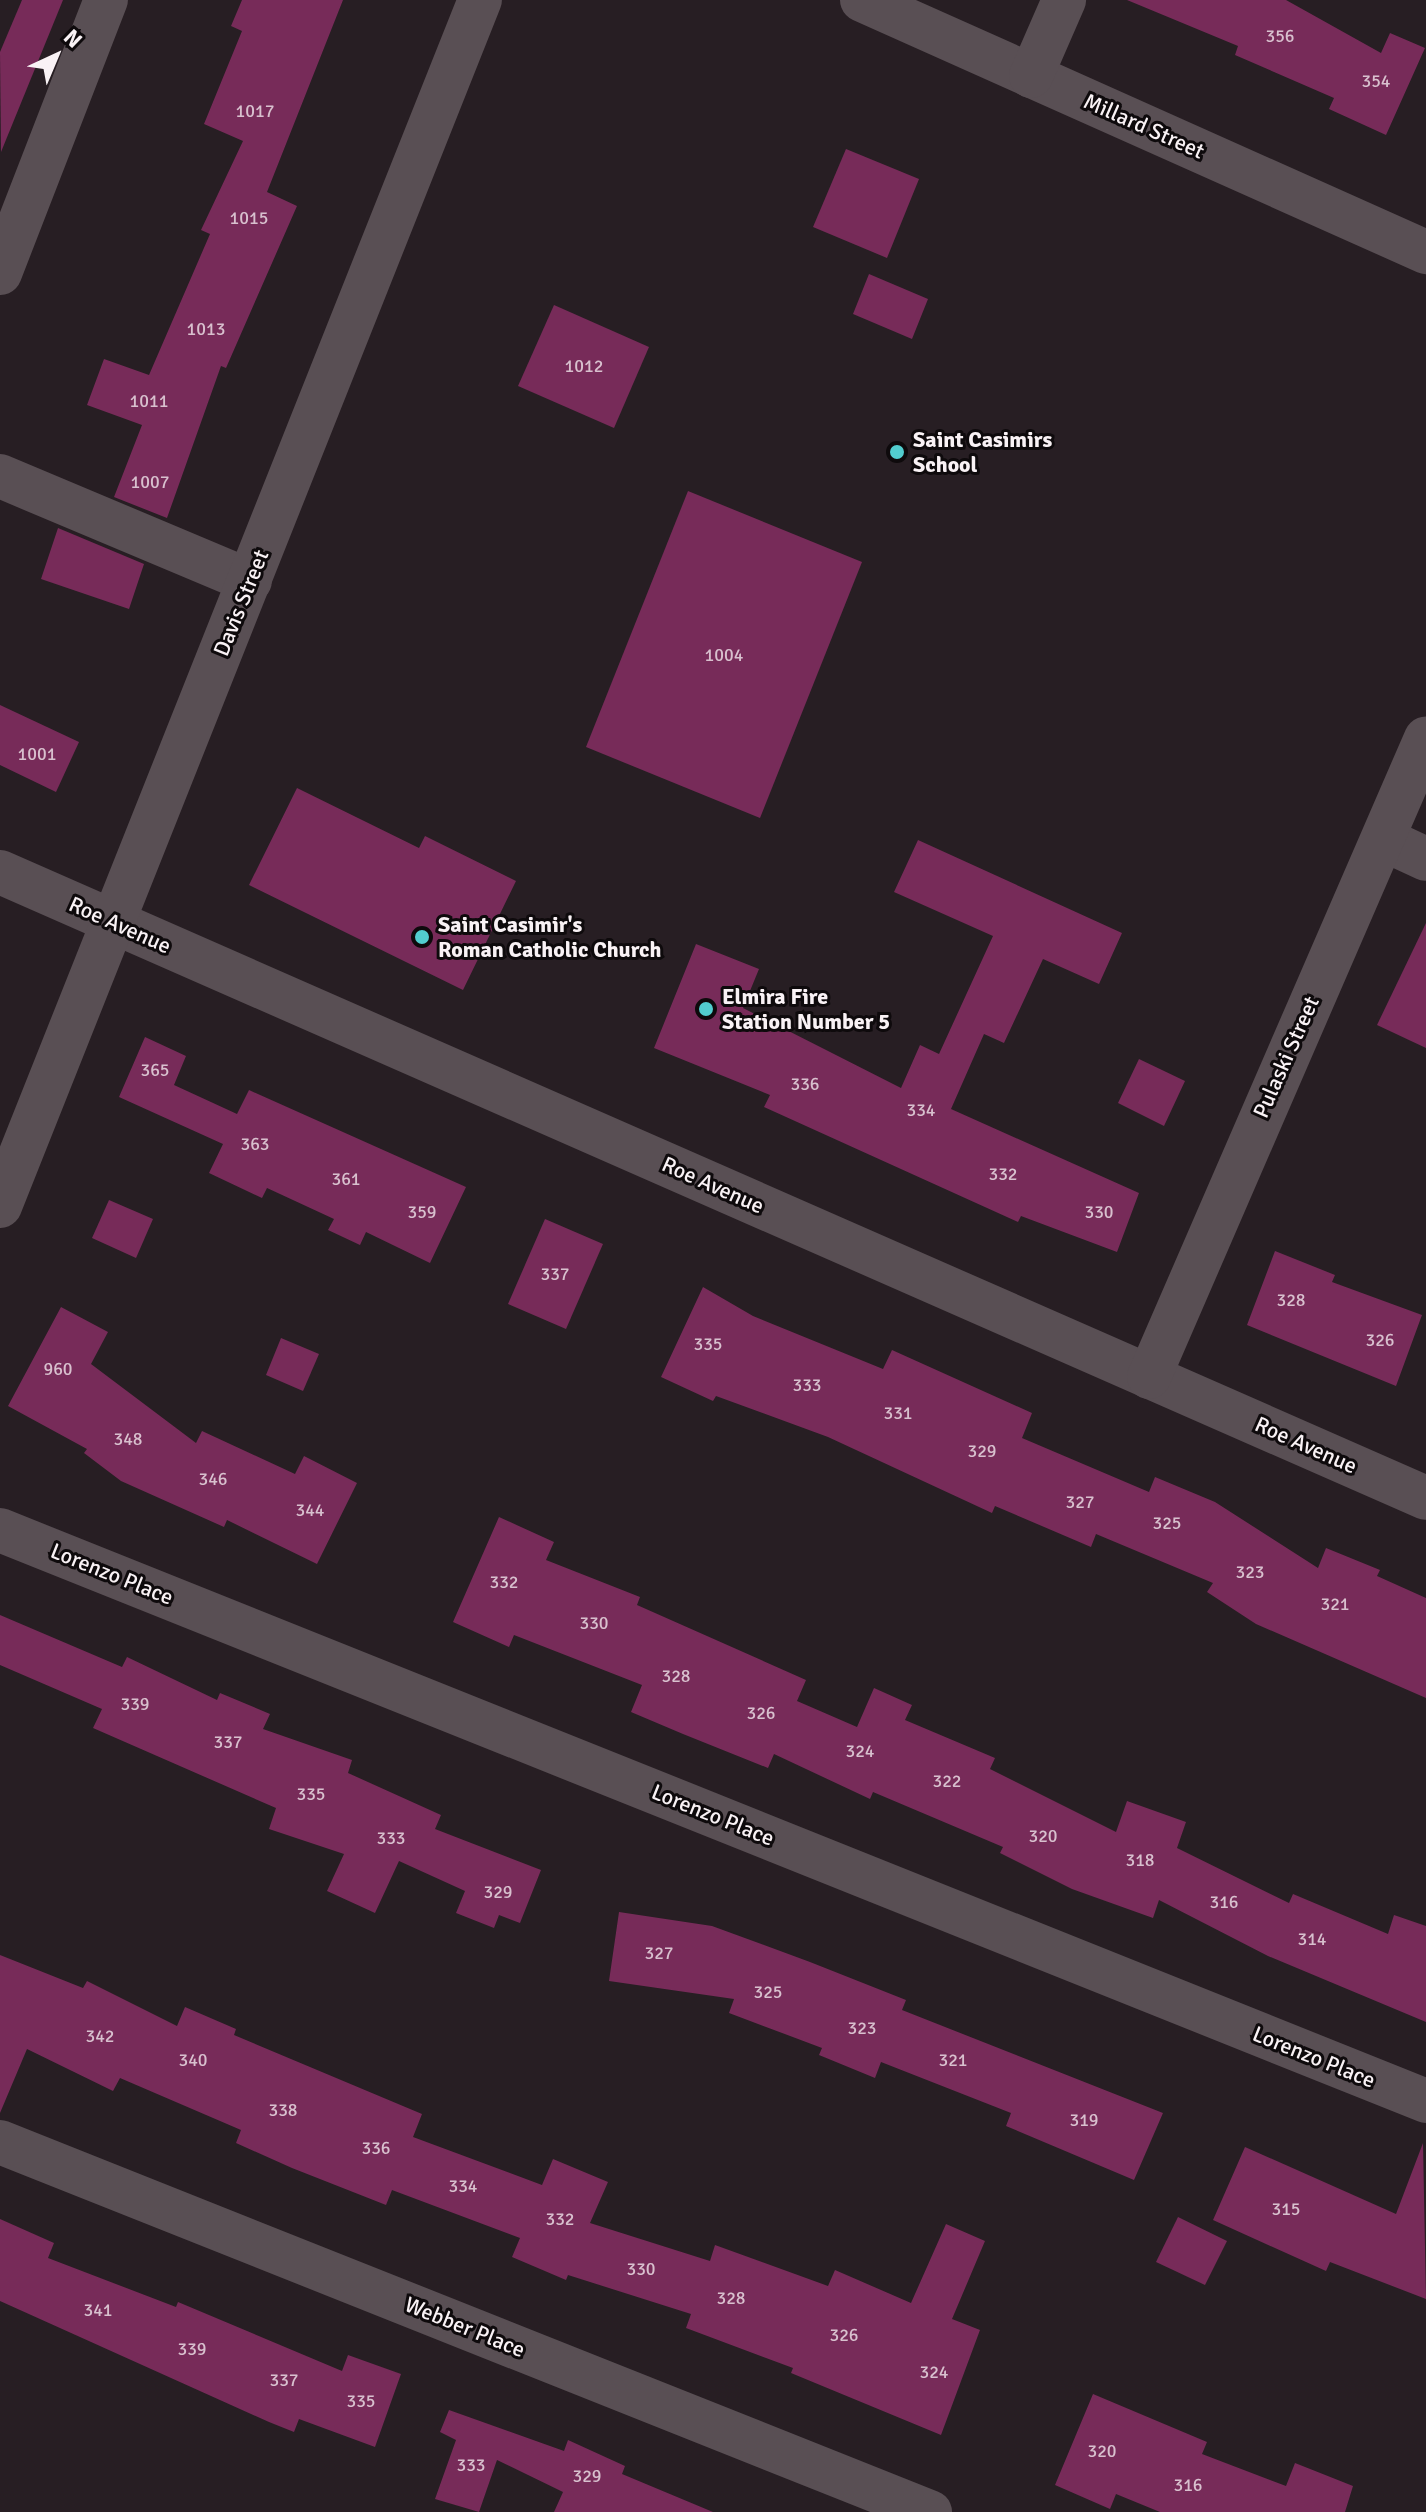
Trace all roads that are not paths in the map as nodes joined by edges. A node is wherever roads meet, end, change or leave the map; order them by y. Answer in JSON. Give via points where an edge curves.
{"nodes":[{"id":1,"x":106,"y":0,"type":"edge"},
{"id":2,"x":480,"y":0,"type":"edge"},
{"id":3,"x":862,"y":0,"type":"edge"},
{"id":4,"x":1064,"y":0,"type":"edge"},
{"id":5,"x":1031,"y":76,"type":"junction"},
{"id":6,"x":1426,"y":252,"type":"edge"},
{"id":7,"x":0,"y":273,"type":"edge"},
{"id":8,"x":0,"y":476,"type":"edge"},
{"id":9,"x":250,"y":581,"type":"junction"},
{"id":10,"x":1426,"y":738,"type":"edge"},
{"id":11,"x":1383,"y":839,"type":"junction"},
{"id":12,"x":1426,"y":859,"type":"edge"},
{"id":13,"x":0,"y":872,"type":"edge"},
{"id":14,"x":115,"y":922,"type":"junction"},
{"id":15,"x":0,"y":1206,"type":"edge"},
{"id":16,"x":1149,"y":1377,"type":"junction"},
{"id":17,"x":1426,"y":1498,"type":"edge"},
{"id":18,"x":0,"y":1530,"type":"edge"},
{"id":19,"x":1426,"y":2101,"type":"edge"},
{"id":20,"x":0,"y":2142,"type":"edge"},
{"id":21,"x":930,"y":2512,"type":"edge"}],
"edges":[{"from":1,"to":7,"type":"street"},
{"from":2,"to":9,"type":"street","name":"Davis Street"},
{"from":3,"to":5,"type":"street","name":"Millard Street"},
{"from":4,"to":5,"type":"street"},
{"from":5,"to":6,"type":"street","name":"Millard Street"},
{"from":8,"to":9,"type":"street"},
{"from":9,"to":14,"type":"street","name":"Davis Street"},
{"from":10,"to":11,"type":"street","name":"Pulaski Street"},
{"from":11,"to":12,"type":"street"},
{"from":11,"to":16,"type":"street","name":"Pulaski Street"},
{"from":13,"to":14,"type":"street","name":"Roe Avenue"},
{"from":14,"to":15,"type":"street","name":"Davis Street"},
{"from":14,"to":16,"type":"street","name":"Roe Avenue"},
{"from":16,"to":17,"type":"street","name":"Roe Avenue"},
{"from":18,"to":19,"type":"street","name":"Lorenzo Place"},
{"from":20,"to":21,"type":"street","name":"Webber Place"}]}
